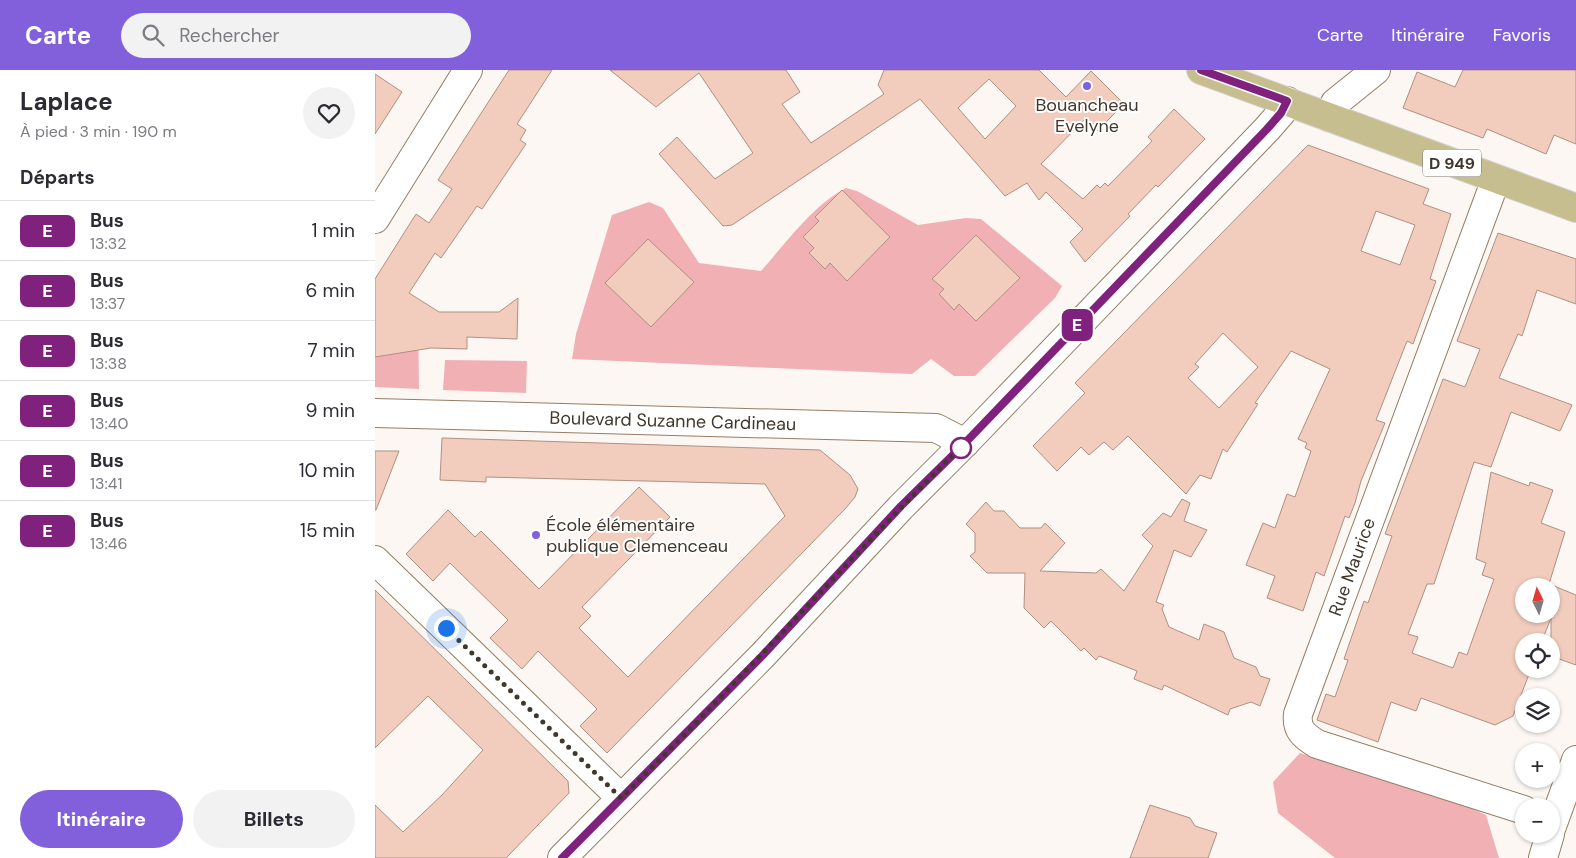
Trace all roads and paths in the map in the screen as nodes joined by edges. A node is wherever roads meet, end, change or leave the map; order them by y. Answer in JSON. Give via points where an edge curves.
{"nodes":[{"id":1,"x":468,"y":70,"type":"edge"},
{"id":2,"x":1201,"y":70,"type":"edge"},
{"id":3,"x":1377,"y":70,"type":"edge"},
{"id":4,"x":1287,"y":101,"type":"junction"},
{"id":5,"x":1329,"y":117,"type":"junction"},
{"id":6,"x":1496,"y":179,"type":"junction"},
{"id":7,"x":1576,"y":208,"type":"edge"},
{"id":8,"x":375,"y":219,"type":"edge"},
{"id":9,"x":375,"y":413,"type":"edge"},
{"id":10,"x":965,"y":443,"type":"junction"},
{"id":11,"x":375,"y":560,"type":"edge"},
{"id":12,"x":1576,"y":760,"type":"edge"},
{"id":13,"x":621,"y":798,"type":"junction"},
{"id":14,"x":1560,"y":804,"type":"edge"},
{"id":15,"x":1515,"y":807,"type":"edge"},
{"id":16,"x":1547,"y":843,"type":"edge"},
{"id":17,"x":562,"y":858,"type":"edge"},
{"id":18,"x":1543,"y":858,"type":"edge"}],
"edges":[{"from":1,"to":8,"type":"street"},
{"from":2,"to":4,"type":"main road","number":"D 949"},
{"from":3,"to":5,"type":"street","via":[[1335,103]]},
{"from":4,"to":5,"type":"main road","number":"D 949"},
{"from":4,"to":10,"type":"street","via":[[1267,129]]},
{"from":5,"to":6,"type":"main road","number":"D 949"},
{"from":6,"to":7,"type":"main road","number":"D 949"},
{"from":6,"to":15,"type":"street","name":"Rue Maurice","via":[[1297,723],[1300,732],[1317,744]]},
{"from":9,"to":10,"type":"street","name":"Boulevard Suzanne Cardineau","via":[[936,428]]},
{"from":10,"to":13,"type":"street"},
{"from":11,"to":13,"type":"street"},
{"from":12,"to":14,"type":"street"},
{"from":13,"to":17,"type":"street"},
{"from":16,"to":18,"type":"street"}]}
